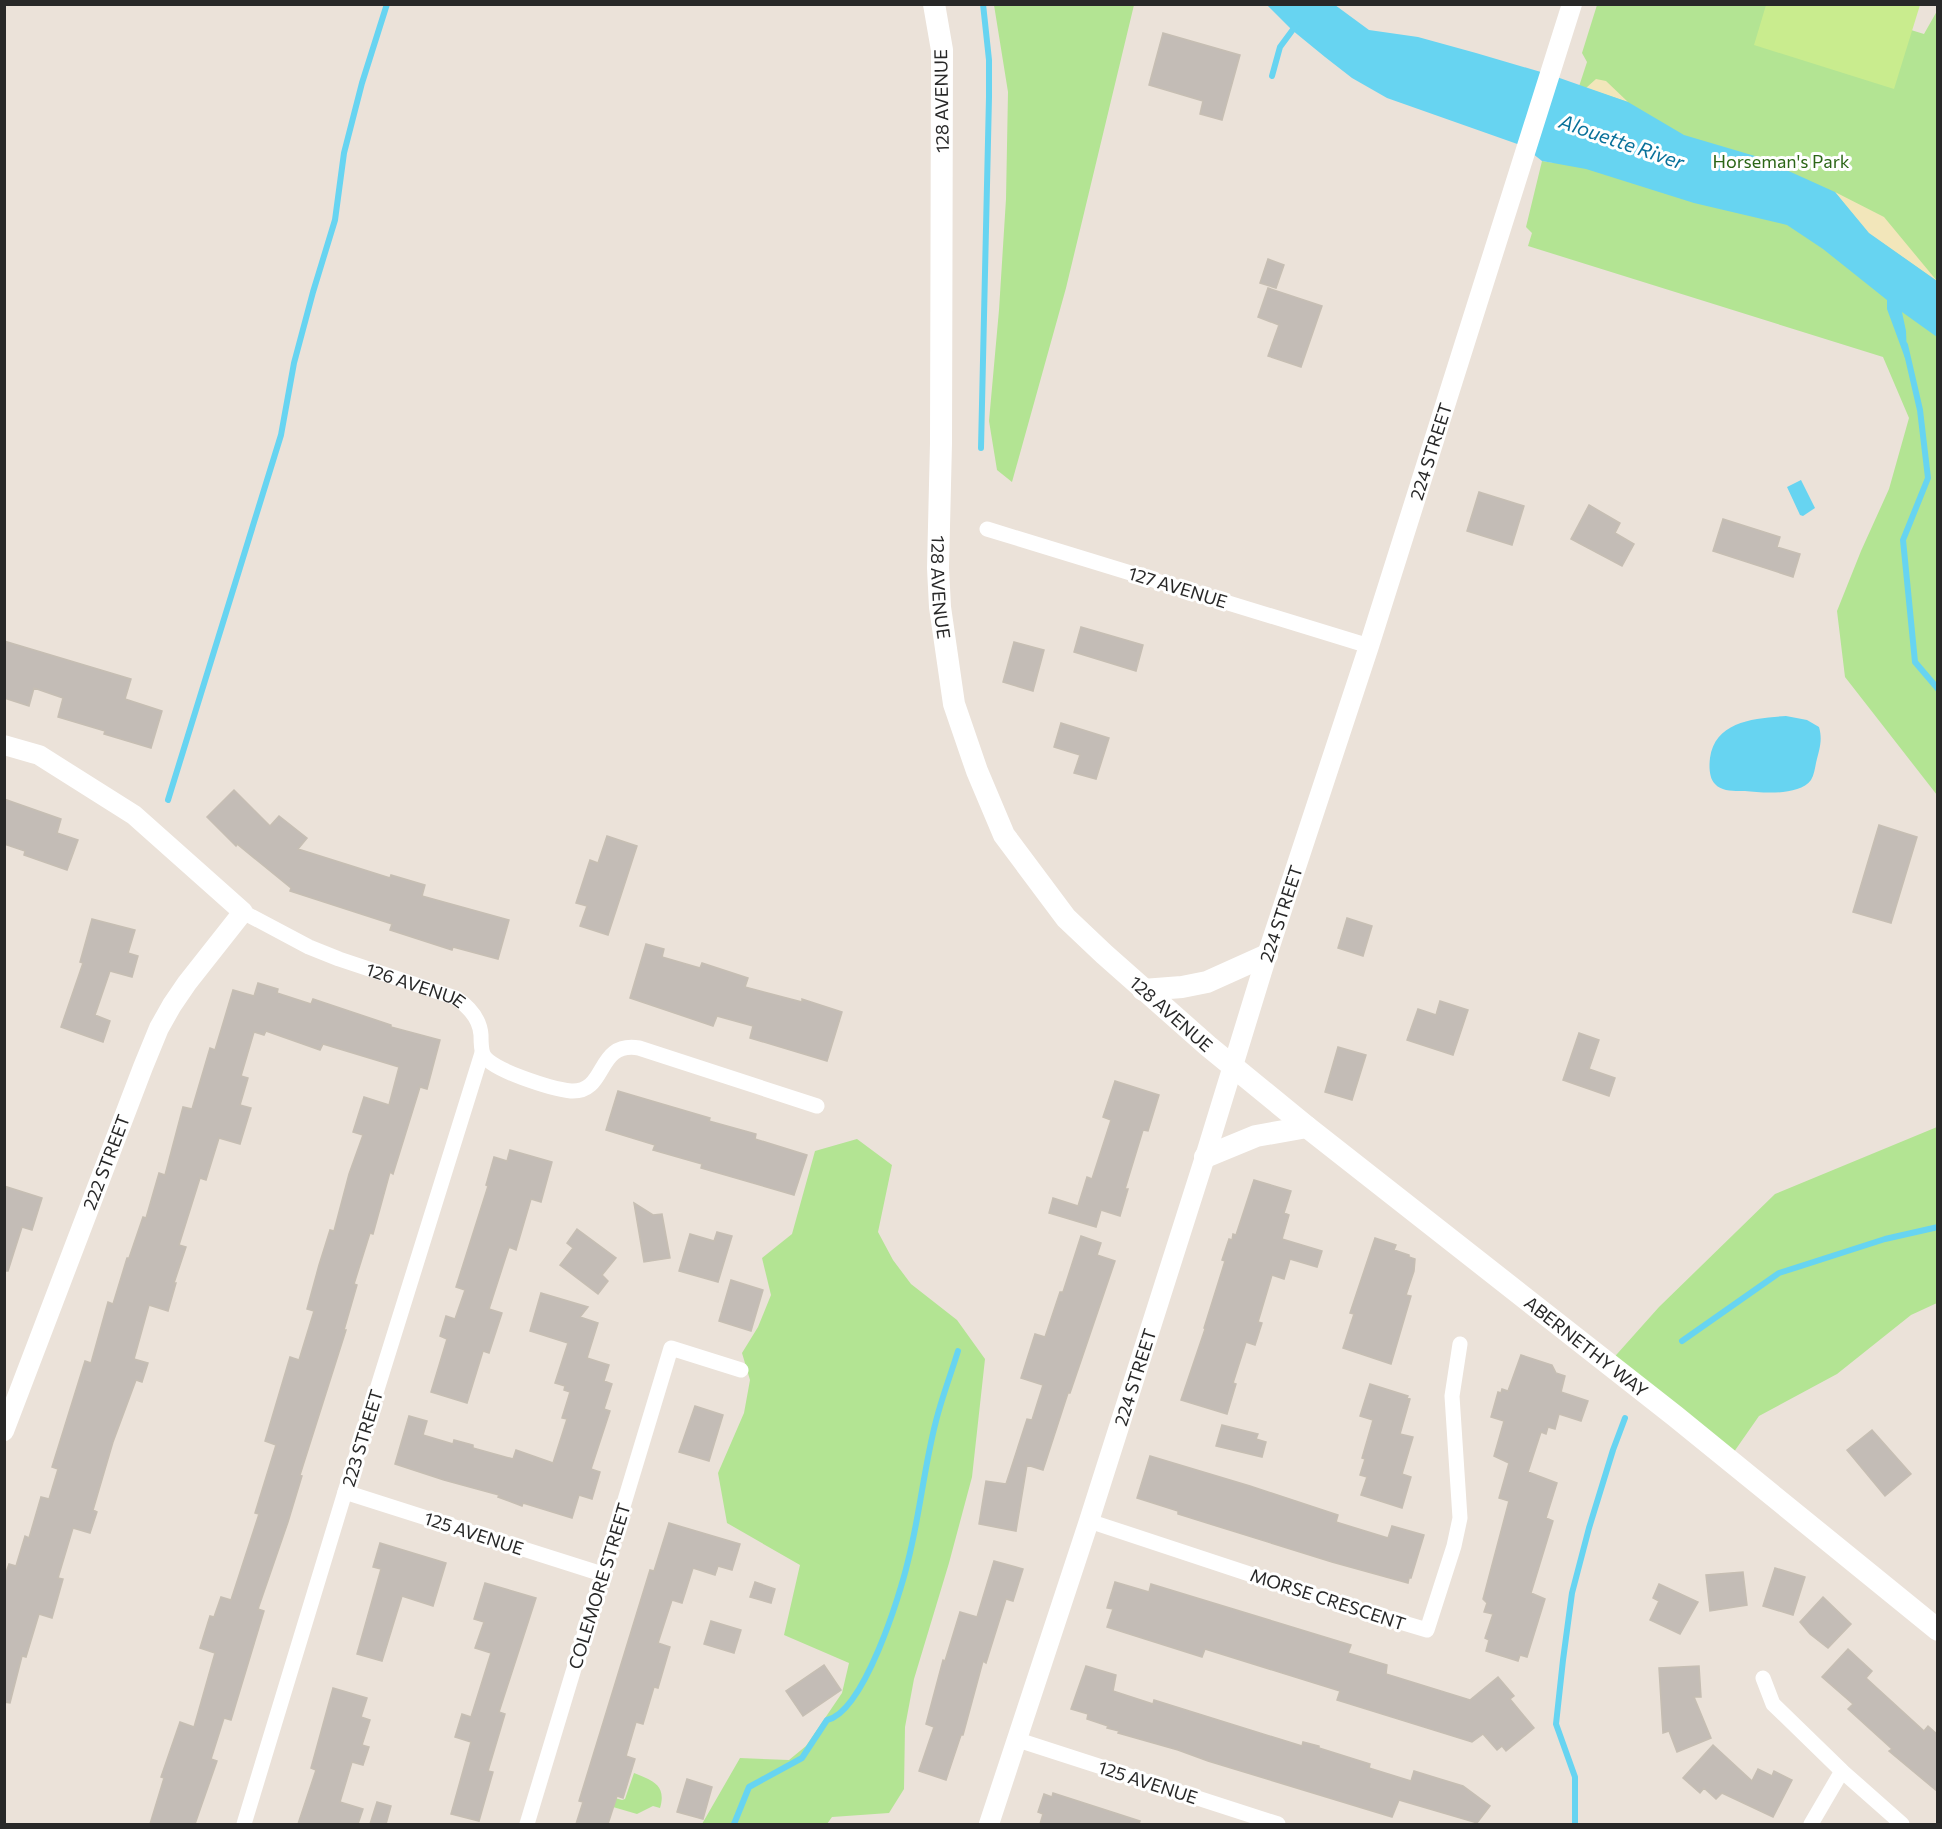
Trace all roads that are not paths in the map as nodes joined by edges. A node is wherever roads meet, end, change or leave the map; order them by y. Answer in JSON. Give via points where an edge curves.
{"nodes":[{"id":1,"x":933,"y":4,"type":"edge"},
{"id":2,"x":1572,"y":4,"type":"edge"},
{"id":3,"x":987,"y":529,"type":"dead end"},
{"id":4,"x":1369,"y":646,"type":"junction"},
{"id":5,"x":4,"y":745,"type":"edge"},
{"id":6,"x":243,"y":912,"type":"junction"},
{"id":7,"x":1267,"y":955,"type":"junction"},
{"id":8,"x":1143,"y":990,"type":"junction"},
{"id":9,"x":482,"y":1053,"type":"junction"},
{"id":10,"x":1233,"y":1064,"type":"junction"},
{"id":11,"x":817,"y":1106,"type":"dead end"},
{"id":12,"x":1307,"y":1127,"type":"junction"},
{"id":13,"x":1205,"y":1157,"type":"junction"},
{"id":14,"x":1460,"y":1344,"type":"dead end"},
{"id":15,"x":741,"y":1370,"type":"dead end"},
{"id":16,"x":4,"y":1431,"type":"edge"},
{"id":17,"x":345,"y":1492,"type":"junction"},
{"id":18,"x":1089,"y":1521,"type":"junction"},
{"id":19,"x":602,"y":1574,"type":"junction"},
{"id":20,"x":1938,"y":1630,"type":"edge"},
{"id":21,"x":1763,"y":1678,"type":"dead end"},
{"id":22,"x":1017,"y":1740,"type":"junction"},
{"id":23,"x":1842,"y":1771,"type":"junction"},
{"id":24,"x":244,"y":1824,"type":"edge"},
{"id":25,"x":527,"y":1824,"type":"edge"},
{"id":26,"x":989,"y":1824,"type":"edge"},
{"id":27,"x":1278,"y":1824,"type":"edge"},
{"id":28,"x":1812,"y":1824,"type":"edge"},
{"id":29,"x":1902,"y":1824,"type":"edge"}],
"edges":[{"from":1,"to":8,"type":"main road","name":"128 AVENUE","via":[[942,50],[938,568],[954,704],[1004,835],[1066,918]]},
{"from":2,"to":4,"type":"street","name":"224 STREET"},
{"from":3,"to":4,"type":"street","name":"127 AVENUE"},
{"from":4,"to":7,"type":"street","name":"224 STREET"},
{"from":5,"to":6,"type":"street","name":"126 AVENUE","via":[[39,755],[134,815]]},
{"from":6,"to":9,"type":"street","name":"126 AVENUE","via":[[339,959],[456,998],[477,1021]]},
{"from":6,"to":16,"type":"street","name":"222 STREET","via":[[187,983],[159,1028]]},
{"from":7,"to":8,"type":"main road","via":[[1207,982]]},
{"from":7,"to":10,"type":"street","name":"224 STREET"},
{"from":8,"to":10,"type":"main road","name":"128 AVENUE"},
{"from":9,"to":11,"type":"street","via":[[501,1070],[571,1091],[590,1085],[619,1048],[639,1047]]},
{"from":9,"to":17,"type":"street","name":"223 STREET"},
{"from":10,"to":12,"type":"main road","name":"ABERNETHY WAY"},
{"from":10,"to":13,"type":"street","name":"224 STREET"},
{"from":12,"to":13,"type":"main road","via":[[1256,1136]]},
{"from":12,"to":20,"type":"main road","name":"ABERNETHY WAY","via":[[1676,1416]]},
{"from":13,"to":18,"type":"street","name":"224 STREET"},
{"from":14,"to":18,"type":"street","name":"MORSE CRESCENT","via":[[1452,1396],[1460,1518],[1427,1630]]},
{"from":15,"to":19,"type":"street","name":"COLEMORE STREET","via":[[671,1348]]},
{"from":17,"to":19,"type":"street","name":"125 AVENUE"},
{"from":17,"to":24,"type":"street","name":"223 STREET"},
{"from":18,"to":22,"type":"street","name":"224 STREET"},
{"from":19,"to":25,"type":"street","name":"COLEMORE STREET"},
{"from":21,"to":23,"type":"street","via":[[1773,1704]]},
{"from":22,"to":26,"type":"street","name":"224 STREET"},
{"from":22,"to":27,"type":"street","name":"125 AVENUE"},
{"from":23,"to":28,"type":"street"},
{"from":23,"to":29,"type":"street"}]}
